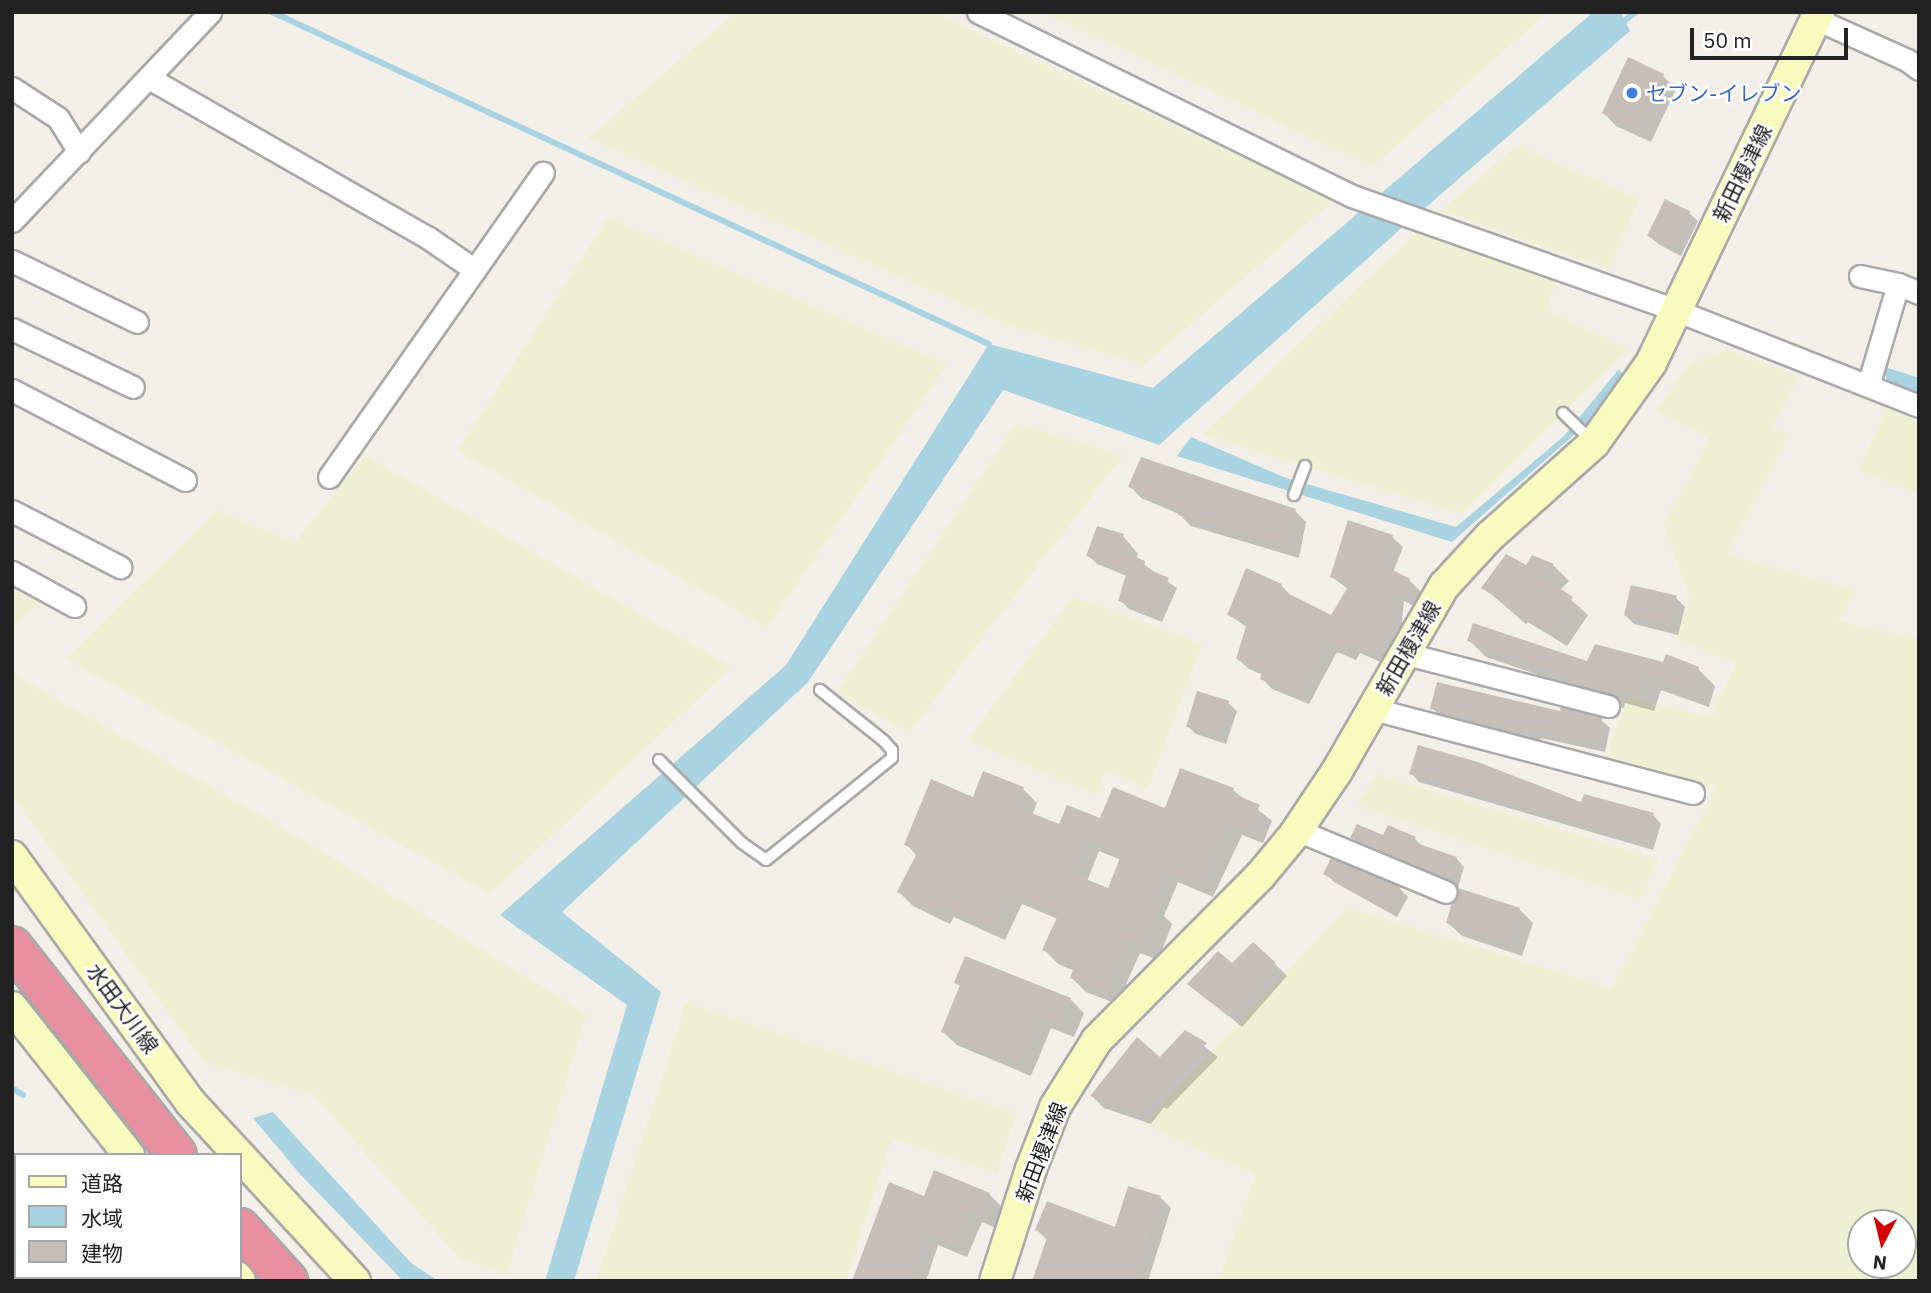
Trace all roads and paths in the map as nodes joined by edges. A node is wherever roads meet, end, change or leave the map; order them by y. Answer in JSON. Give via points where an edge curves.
{"nodes":[{"id":1,"x":210,"y":12,"type":"edge"},
{"id":2,"x":978,"y":12,"type":"edge"},
{"id":3,"x":1829,"y":18,"type":"edge"},
{"id":4,"x":1919,"y":69,"type":"edge"},
{"id":5,"x":149,"y":78,"type":"junction"},
{"id":6,"x":12,"y":88,"type":"edge"},
{"id":7,"x":79,"y":152,"type":"junction"},
{"id":8,"x":543,"y":173,"type":"dead end"},
{"id":9,"x":12,"y":221,"type":"edge"},
{"id":10,"x":12,"y":261,"type":"edge"},
{"id":11,"x":475,"y":270,"type":"junction"},
{"id":12,"x":1860,"y":276,"type":"dead end"},
{"id":13,"x":1898,"y":284,"type":"junction"},
{"id":14,"x":1919,"y":293,"type":"edge"},
{"id":15,"x":1677,"y":310,"type":"junction"},
{"id":16,"x":137,"y":322,"type":"dead end"},
{"id":17,"x":12,"y":329,"type":"edge"},
{"id":18,"x":1868,"y":386,"type":"junction"},
{"id":19,"x":133,"y":387,"type":"dead end"},
{"id":20,"x":12,"y":390,"type":"edge"},
{"id":21,"x":1919,"y":406,"type":"edge"},
{"id":22,"x":1563,"y":413,"type":"dead end"},
{"id":23,"x":1594,"y":443,"type":"junction"},
{"id":24,"x":1305,"y":466,"type":"dead end"},
{"id":25,"x":329,"y":477,"type":"dead end"},
{"id":26,"x":185,"y":480,"type":"dead end"},
{"id":27,"x":1294,"y":495,"type":"dead end"},
{"id":28,"x":12,"y":511,"type":"edge"},
{"id":29,"x":120,"y":567,"type":"dead end"},
{"id":30,"x":12,"y":572,"type":"edge"},
{"id":31,"x":74,"y":606,"type":"dead end"},
{"id":32,"x":1403,"y":653,"type":"junction"},
{"id":33,"x":820,"y":690,"type":"dead end"},
{"id":34,"x":1608,"y":706,"type":"dead end"},
{"id":35,"x":1373,"y":709,"type":"junction"},
{"id":36,"x":664,"y":764,"type":"dead end"},
{"id":37,"x":1693,"y":793,"type":"dead end"},
{"id":38,"x":1297,"y":830,"type":"junction"},
{"id":39,"x":12,"y":856,"type":"edge"},
{"id":40,"x":1446,"y":892,"type":"dead end"},
{"id":41,"x":12,"y":946,"type":"edge"},
{"id":42,"x":12,"y":966,"type":"edge"},
{"id":43,"x":12,"y":1007,"type":"edge"},
{"id":44,"x":127,"y":1153,"type":"edge"},
{"id":45,"x":159,"y":1153,"type":"edge"},
{"id":46,"x":175,"y":1153,"type":"edge"},
{"id":47,"x":237,"y":1153,"type":"edge"},
{"id":48,"x":242,"y":1158,"type":"edge"},
{"id":49,"x":242,"y":1230,"type":"edge"},
{"id":50,"x":242,"y":1248,"type":"edge"},
{"id":51,"x":271,"y":1281,"type":"edge"},
{"id":52,"x":288,"y":1281,"type":"edge"},
{"id":53,"x":355,"y":1281,"type":"edge"},
{"id":54,"x":995,"y":1281,"type":"edge"}],
"edges":[{"from":1,"to":5,"type":"street"},
{"from":2,"to":15,"type":"street","via":[[1366,201]]},
{"from":3,"to":4,"type":"street"},
{"from":3,"to":15,"type":"main road","name":"新田榎津線"},
{"from":5,"to":7,"type":"street"},
{"from":5,"to":11,"type":"street","via":[[427,237]]},
{"from":6,"to":7,"type":"street","via":[[58,118]]},
{"from":7,"to":9,"type":"street"},
{"from":8,"to":11,"type":"street"},
{"from":10,"to":16,"type":"street"},
{"from":11,"to":25,"type":"street"},
{"from":12,"to":13,"type":"street"},
{"from":13,"to":14,"type":"street"},
{"from":13,"to":18,"type":"street"},
{"from":15,"to":18,"type":"street"},
{"from":15,"to":23,"type":"main road","name":"新田榎津線","via":[[1651,363]]},
{"from":17,"to":19,"type":"street"},
{"from":18,"to":21,"type":"street"},
{"from":20,"to":26,"type":"street"},
{"from":22,"to":23,"type":"lane"},
{"from":23,"to":32,"type":"main road","name":"新田榎津線","via":[[1471,556],[1444,586]]},
{"from":24,"to":27,"type":"lane"},
{"from":28,"to":29,"type":"street"},
{"from":30,"to":31,"type":"street"},
{"from":32,"to":34,"type":"street"},
{"from":32,"to":35,"type":"main road","name":"新田榎津線"},
{"from":33,"to":36,"type":"lane","via":[[892,750],[892,758],[766,860],[742,844]]},
{"from":35,"to":37,"type":"street"},
{"from":35,"to":38,"type":"main road","name":"新田榎津線"},
{"from":38,"to":40,"type":"street"},
{"from":38,"to":54,"type":"main road","name":"新田榎津線","via":[[1260,876],[1097,1040],[1055,1107]]},
{"from":39,"to":47,"type":"main road","name":"水田大川線","via":[[190,1102]]},
{"from":41,"to":46,"type":"highway"},
{"from":42,"to":45,"type":"highway"},
{"from":43,"to":44,"type":"main road"},
{"from":48,"to":53,"type":"main road","name":"水田大川線"},
{"from":49,"to":52,"type":"highway"},
{"from":50,"to":51,"type":"highway"}]}
